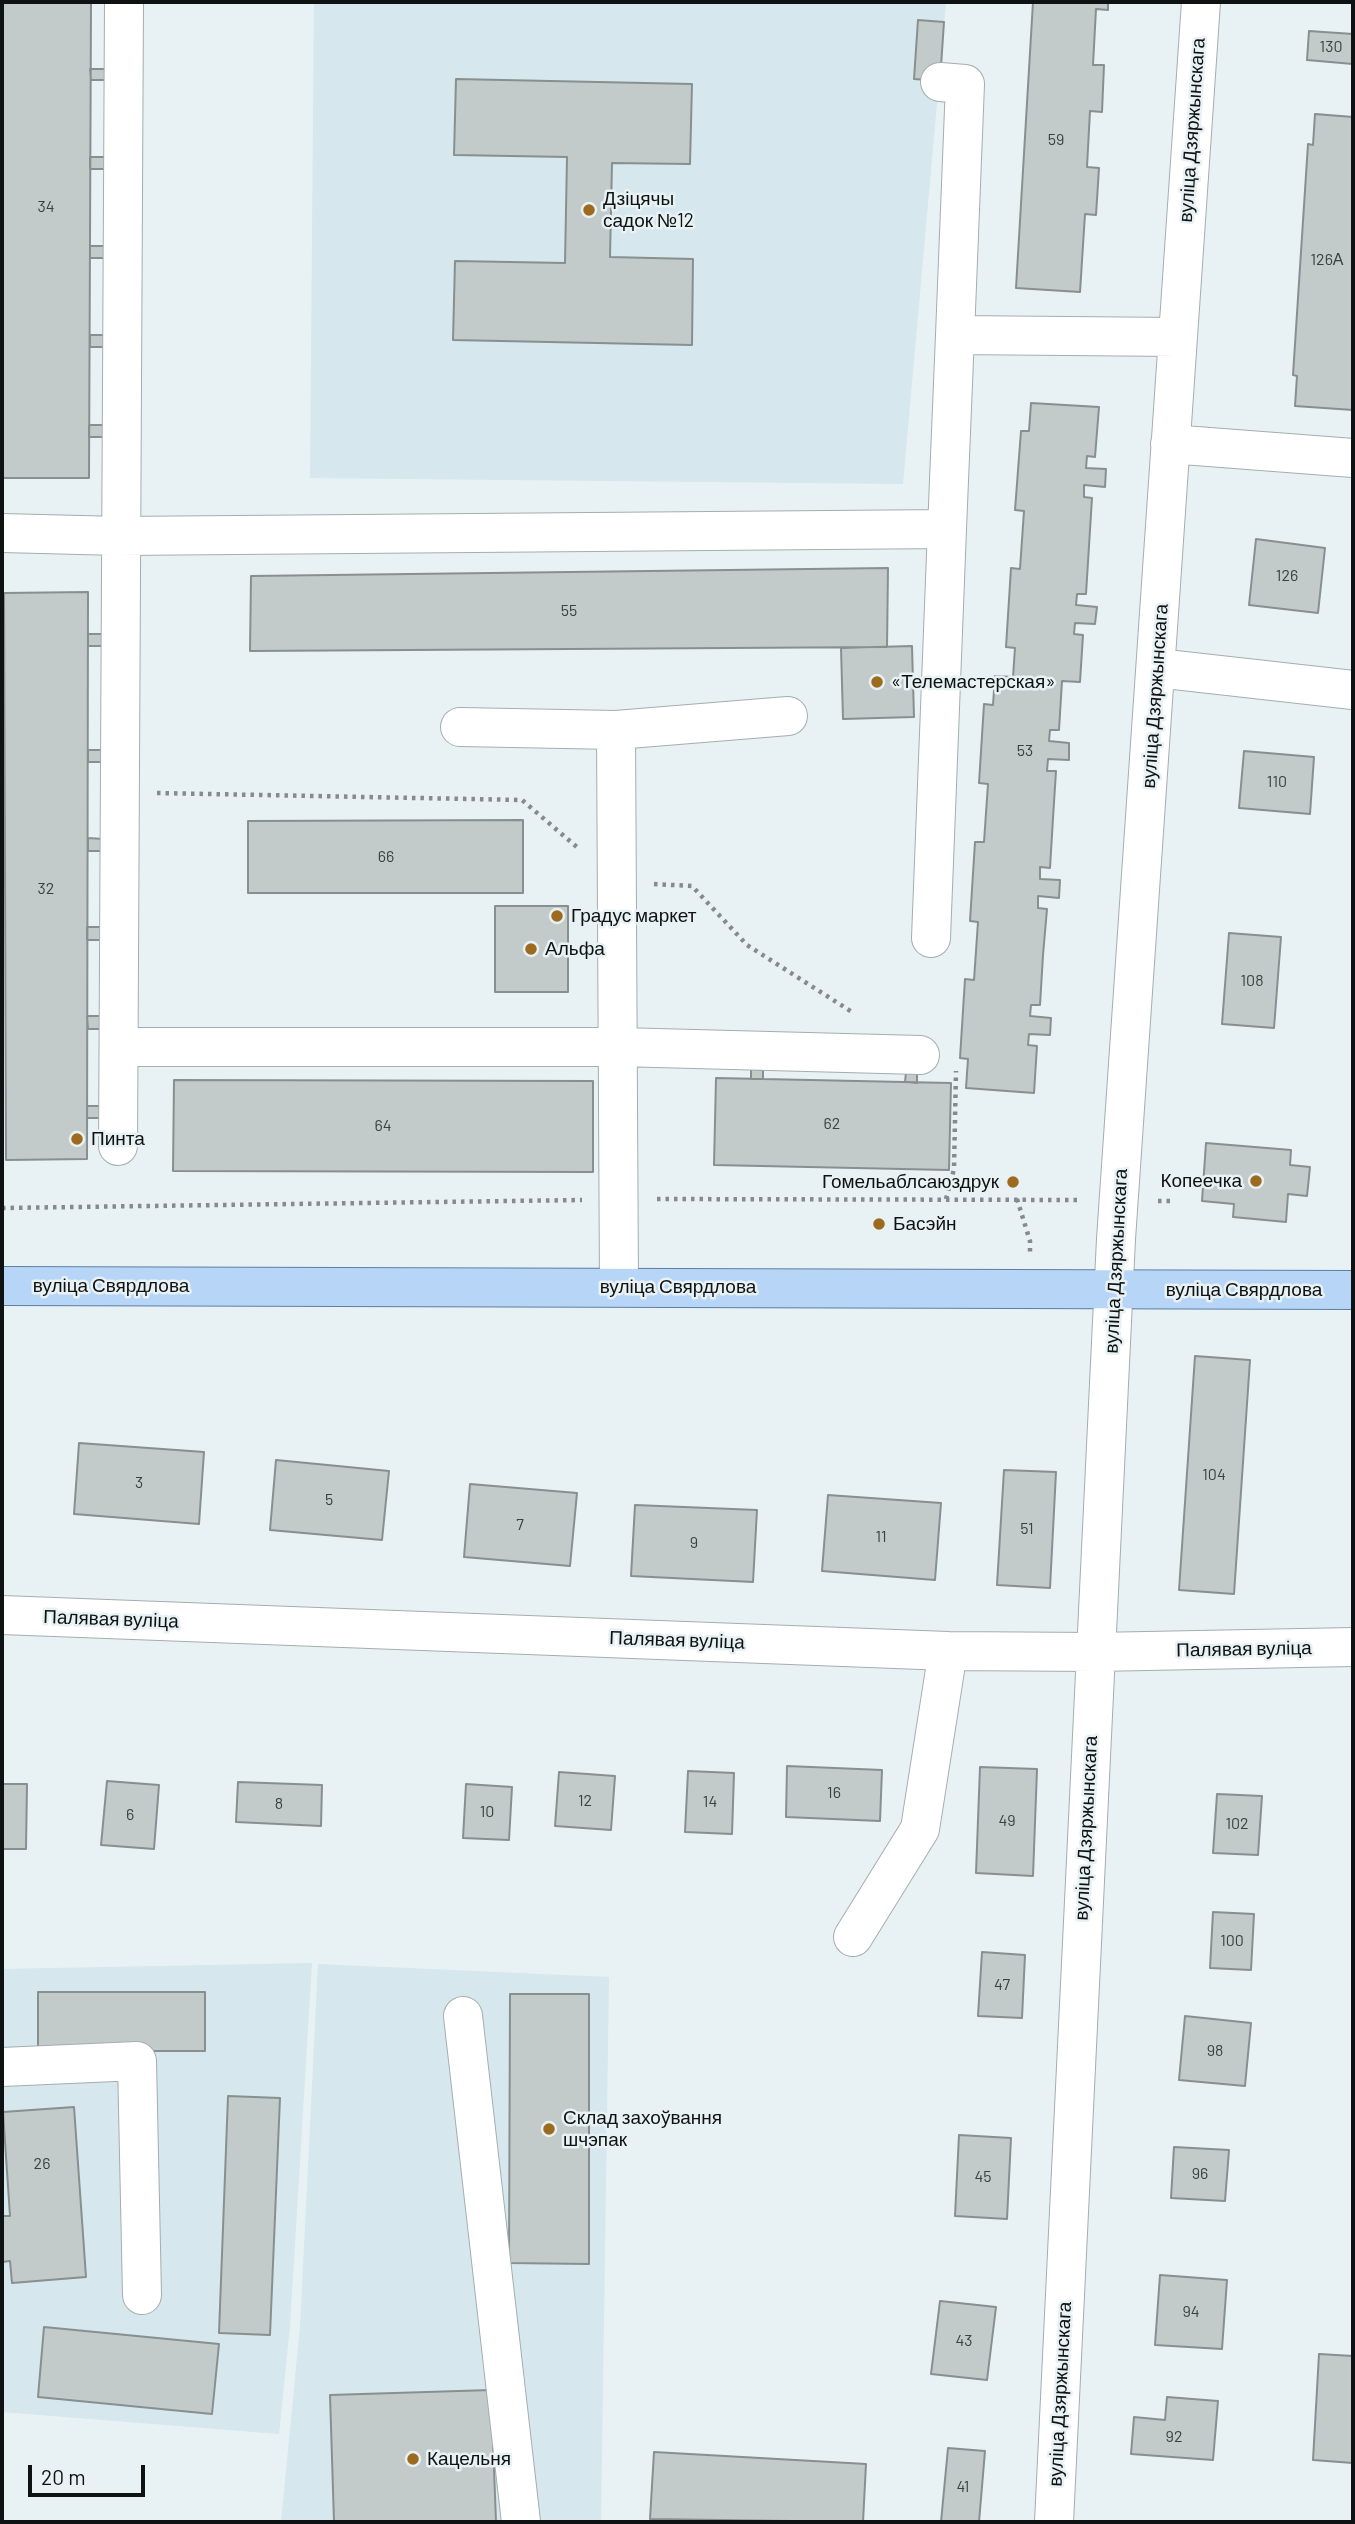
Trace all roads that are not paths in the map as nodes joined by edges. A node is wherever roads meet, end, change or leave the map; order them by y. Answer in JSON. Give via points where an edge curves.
{"nodes":[{"id":1,"x":124,"y":2,"type":"edge"},
{"id":2,"x":1201,"y":2,"type":"edge"},
{"id":3,"x":940,"y":82,"type":"dead end"},
{"id":4,"x":955,"y":335,"type":"junction"},
{"id":5,"x":1178,"y":337,"type":"junction"},
{"id":6,"x":1171,"y":444,"type":"junction"},
{"id":7,"x":1353,"y":458,"type":"edge"},
{"id":8,"x":947,"y":529,"type":"junction"},
{"id":9,"x":2,"y":533,"type":"edge"},
{"id":10,"x":119,"y":536,"type":"junction"},
{"id":11,"x":1157,"y":668,"type":"junction"},
{"id":12,"x":1353,"y":690,"type":"edge"},
{"id":13,"x":788,"y":716,"type":"dead end"},
{"id":14,"x":460,"y":727,"type":"dead end"},
{"id":15,"x":616,"y":730,"type":"junction"},
{"id":16,"x":930,"y":938,"type":"dead end"},
{"id":17,"x":119,"y":1047,"type":"junction"},
{"id":18,"x":619,"y":1047,"type":"junction"},
{"id":19,"x":920,"y":1055,"type":"dead end"},
{"id":20,"x":118,"y":1146,"type":"dead end"},
{"id":21,"x":2,"y":1286,"type":"edge"},
{"id":22,"x":619,"y":1287,"type":"junction"},
{"id":23,"x":1113,"y":1290,"type":"junction"},
{"id":24,"x":1353,"y":1290,"type":"edge"},
{"id":25,"x":2,"y":1615,"type":"edge"},
{"id":26,"x":1353,"y":1647,"type":"edge"},
{"id":27,"x":948,"y":1651,"type":"junction"},
{"id":28,"x":1094,"y":1652,"type":"junction"},
{"id":29,"x":853,"y":1937,"type":"dead end"},
{"id":30,"x":463,"y":2016,"type":"dead end"},
{"id":31,"x":2,"y":2067,"type":"edge"},
{"id":32,"x":142,"y":2295,"type":"dead end"},
{"id":33,"x":521,"y":2522,"type":"edge"},
{"id":34,"x":1054,"y":2522,"type":"edge"}],
"edges":[{"from":1,"to":10,"type":"street"},
{"from":2,"to":5,"type":"street","name":"вуліца Дзяржынскага"},
{"from":3,"to":4,"type":"street","via":[[965,84]]},
{"from":4,"to":5,"type":"street"},
{"from":4,"to":8,"type":"street"},
{"from":5,"to":6,"type":"street","name":"вуліца Дзяржынскага"},
{"from":6,"to":7,"type":"street"},
{"from":6,"to":11,"type":"street","name":"вуліца Дзяржынскага"},
{"from":8,"to":10,"type":"street"},
{"from":8,"to":16,"type":"street"},
{"from":9,"to":10,"type":"street"},
{"from":10,"to":17,"type":"street"},
{"from":11,"to":12,"type":"street"},
{"from":11,"to":23,"type":"street","name":"вуліца Дзяржынскага"},
{"from":13,"to":15,"type":"street"},
{"from":14,"to":15,"type":"street"},
{"from":15,"to":18,"type":"street"},
{"from":17,"to":18,"type":"street"},
{"from":17,"to":20,"type":"street"},
{"from":18,"to":19,"type":"street"},
{"from":18,"to":22,"type":"street"},
{"from":21,"to":22,"type":"main road","name":"вуліца Свярдлова"},
{"from":22,"to":23,"type":"main road","name":"вуліца Свярдлова"},
{"from":23,"to":24,"type":"main road","name":"вуліца Свярдлова"},
{"from":23,"to":28,"type":"street","name":"вуліца Дзяржынскага"},
{"from":25,"to":27,"type":"street","name":"Палявая вуліца"},
{"from":26,"to":28,"type":"street","name":"Палявая вуліца"},
{"from":27,"to":28,"type":"street","name":"Палявая вуліца"},
{"from":27,"to":29,"type":"street","via":[[920,1829]]},
{"from":28,"to":34,"type":"street","name":"вуліца Дзяржынскага"},
{"from":30,"to":33,"type":"street"},
{"from":31,"to":32,"type":"street","via":[[137,2061]]}]}
